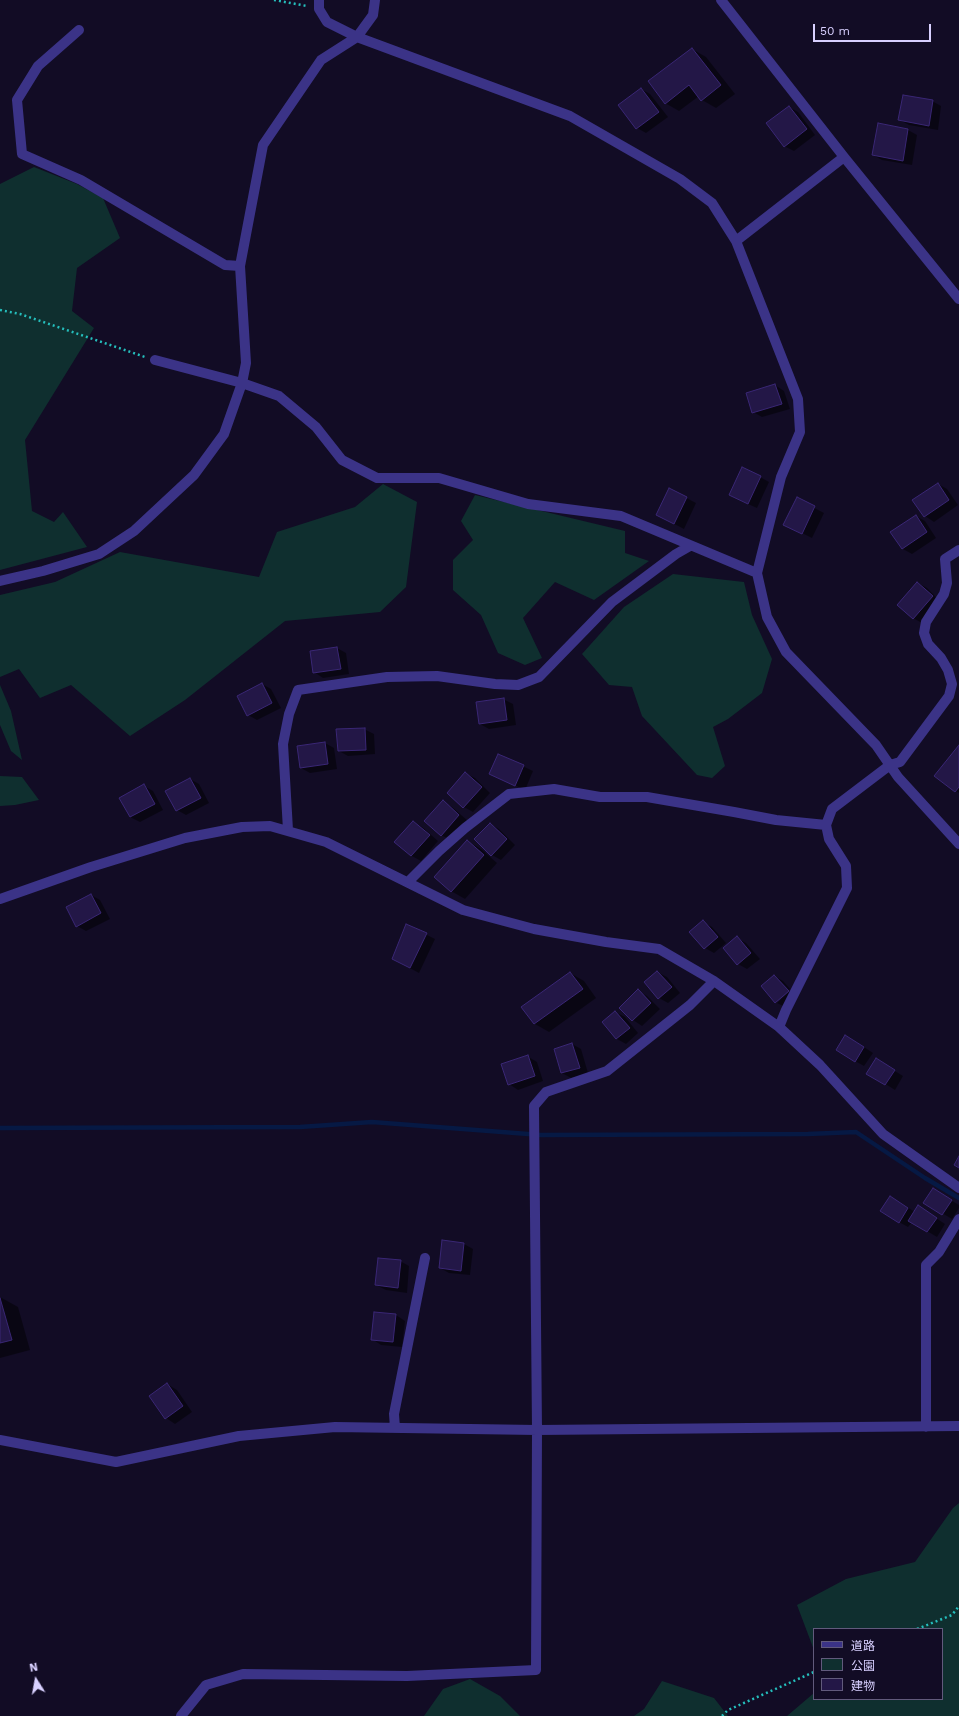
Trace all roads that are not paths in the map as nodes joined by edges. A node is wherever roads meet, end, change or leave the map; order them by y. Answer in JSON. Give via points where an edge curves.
{"nodes":[{"id":1,"x":375,"y":0,"type":"edge"},
{"id":2,"x":721,"y":0,"type":"edge"},
{"id":3,"x":319,"y":4,"type":"edge"},
{"id":4,"x":79,"y":30,"type":"dead end"},
{"id":5,"x":357,"y":36,"type":"junction"},
{"id":6,"x":844,"y":157,"type":"junction"},
{"id":7,"x":736,"y":241,"type":"junction"},
{"id":8,"x":240,"y":266,"type":"junction"},
{"id":9,"x":959,"y":299,"type":"edge"},
{"id":10,"x":155,"y":360,"type":"road end"},
{"id":11,"x":242,"y":383,"type":"junction"},
{"id":12,"x":690,"y":546,"type":"junction"},
{"id":13,"x":959,"y":550,"type":"edge"},
{"id":14,"x":757,"y":573,"type":"junction"},
{"id":15,"x":0,"y":581,"type":"edge"},
{"id":16,"x":890,"y":765,"type":"junction"},
{"id":17,"x":826,"y":825,"type":"junction"},
{"id":18,"x":288,"y":830,"type":"junction"},
{"id":19,"x":959,"y":844,"type":"edge"},
{"id":20,"x":408,"y":882,"type":"junction"},
{"id":21,"x":0,"y":898,"type":"edge"},
{"id":22,"x":714,"y":981,"type":"junction"},
{"id":23,"x":779,"y":1027,"type":"junction"},
{"id":24,"x":959,"y":1188,"type":"edge"},
{"id":25,"x":959,"y":1219,"type":"edge"},
{"id":26,"x":425,"y":1258,"type":"dead end"},
{"id":27,"x":959,"y":1426,"type":"edge"},
{"id":28,"x":926,"y":1427,"type":"junction"},
{"id":29,"x":395,"y":1428,"type":"junction"},
{"id":30,"x":537,"y":1430,"type":"junction"},
{"id":31,"x":0,"y":1440,"type":"edge"},
{"id":32,"x":181,"y":1716,"type":"edge"}],
"edges":[{"from":1,"to":5,"type":"street","via":[[373,15]]},
{"from":2,"to":6,"type":"street"},
{"from":3,"to":5,"type":"street","via":[[327,22]]},
{"from":4,"to":8,"type":"street","via":[[38,66],[16,100],[22,154],[81,180],[225,264]]},
{"from":5,"to":7,"type":"street","via":[[570,116],[680,179],[712,203]]},
{"from":5,"to":8,"type":"street","via":[[321,60],[263,146]]},
{"from":6,"to":7,"type":"street"},
{"from":6,"to":9,"type":"street"},
{"from":7,"to":14,"type":"street","via":[[798,399],[800,432],[781,477]]},
{"from":8,"to":11,"type":"street","via":[[246,363]]},
{"from":10,"to":11,"type":"street"},
{"from":11,"to":12,"type":"street","via":[[278,396],[316,427],[342,460],[377,478],[439,478],[528,504],[622,516]]},
{"from":11,"to":15,"type":"street","via":[[220,440],[194,475],[134,531],[99,554]]},
{"from":12,"to":14,"type":"street"},
{"from":12,"to":18,"type":"street","via":[[612,602],[539,677],[518,685],[437,676],[387,677],[298,690],[289,714],[283,744]]},
{"from":13,"to":16,"type":"street","via":[[945,559],[947,583],[944,594],[926,622],[924,633],[928,644],[948,670],[952,684],[949,696],[900,762]]},
{"from":14,"to":16,"type":"street","via":[[767,617],[786,652],[876,745]]},
{"from":16,"to":17,"type":"street","via":[[832,809]]},
{"from":16,"to":19,"type":"street","via":[[898,778]]},
{"from":17,"to":20,"type":"street","via":[[776,820],[647,797],[600,797],[554,789],[509,794],[460,832]]},
{"from":17,"to":23,"type":"street","via":[[829,839],[846,866],[846,888]]},
{"from":18,"to":20,"type":"street","via":[[326,842]]},
{"from":18,"to":21,"type":"street","via":[[270,826],[242,826],[185,838]]},
{"from":20,"to":22,"type":"street","via":[[463,910],[534,930],[659,949]]},
{"from":22,"to":23,"type":"street"},
{"from":22,"to":30,"type":"street","via":[[690,1005],[607,1071],[546,1092],[534,1106]]},
{"from":23,"to":24,"type":"street","via":[[820,1065],[883,1134]]},
{"from":25,"to":28,"type":"street","via":[[939,1252],[926,1265]]},
{"from":26,"to":29,"type":"street","via":[[394,1414]]},
{"from":27,"to":28,"type":"street"},
{"from":28,"to":30,"type":"street"},
{"from":29,"to":30,"type":"street"},
{"from":29,"to":31,"type":"street","via":[[334,1427],[239,1436],[116,1462]]},
{"from":30,"to":32,"type":"street","via":[[536,1670],[407,1676],[243,1674],[206,1685]]}]}
